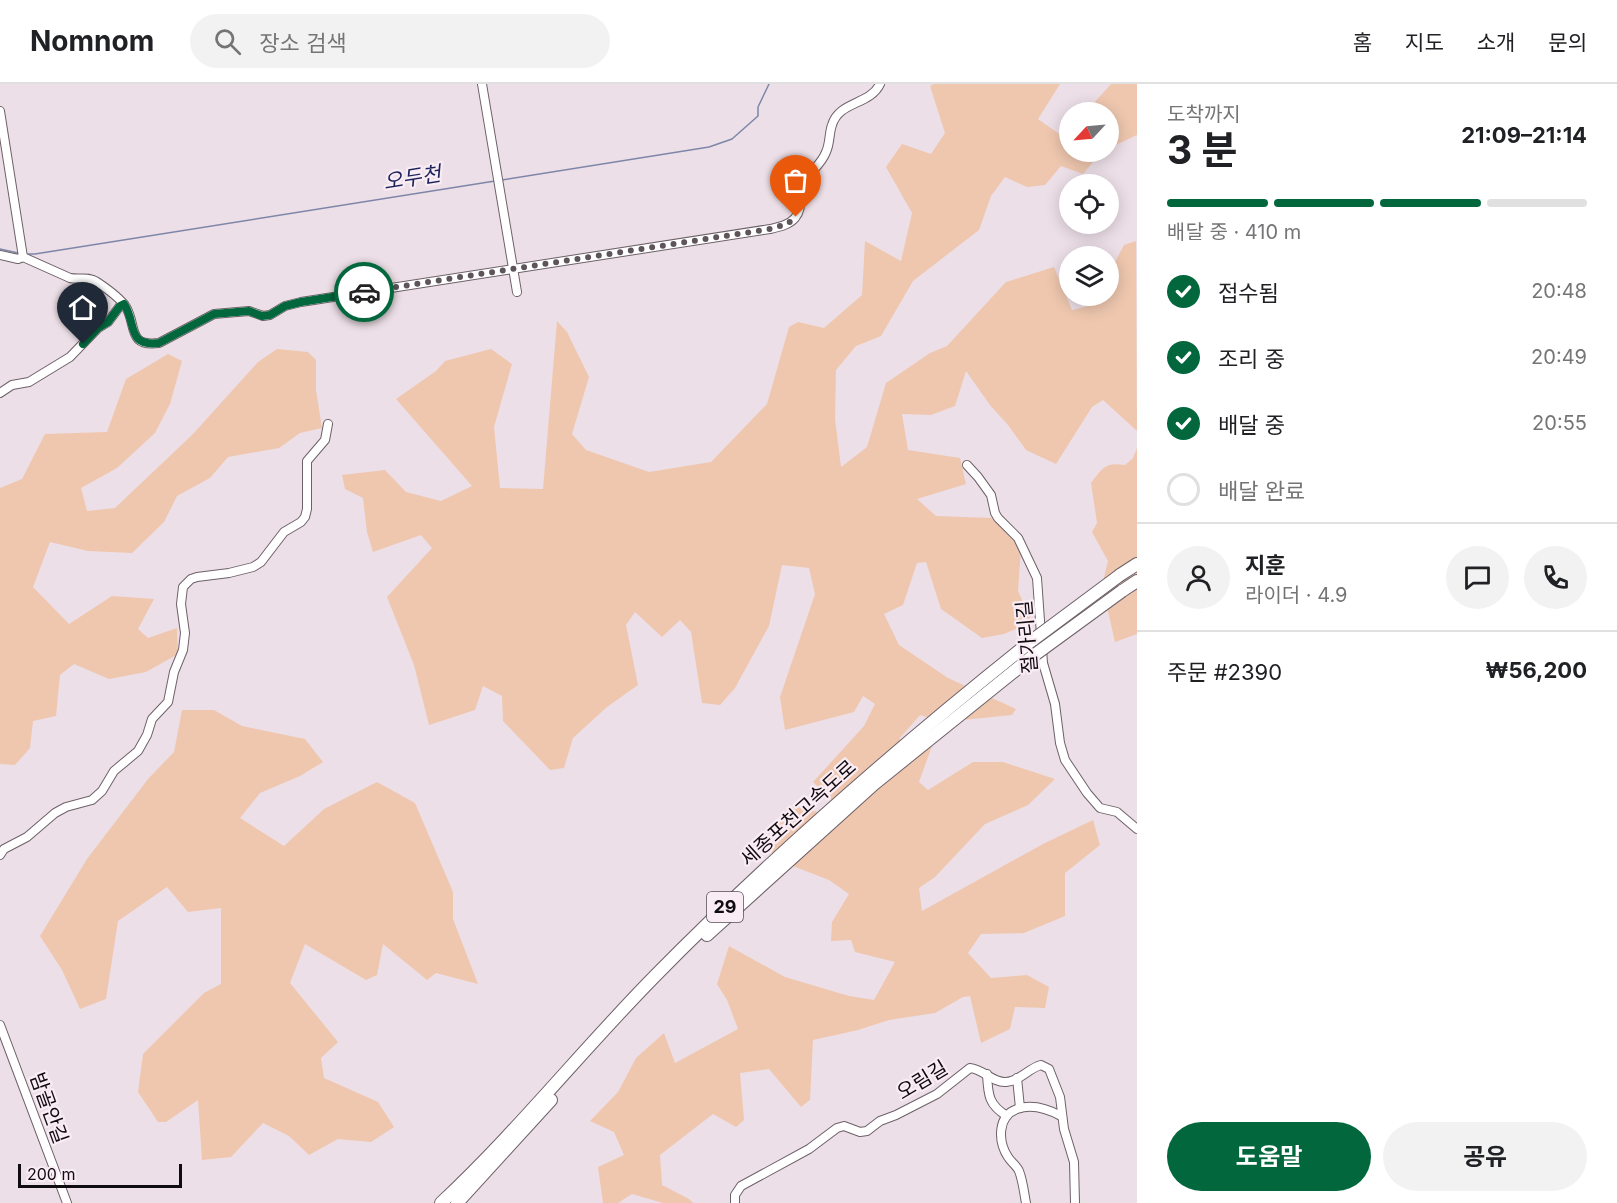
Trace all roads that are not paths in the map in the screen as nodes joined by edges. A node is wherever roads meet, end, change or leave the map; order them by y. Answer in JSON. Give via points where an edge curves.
{"nodes":[{"id":1,"x":482,"y":84,"type":"edge"},
{"id":2,"x":880,"y":84,"type":"edge"},
{"id":3,"x":0,"y":111,"type":"edge"},
{"id":4,"x":4,"y":165,"type":"edge"},
{"id":5,"x":0,"y":255,"type":"edge"},
{"id":6,"x":23,"y":257,"type":"junction"},
{"id":7,"x":514,"y":269,"type":"junction"},
{"id":8,"x":517,"y":292,"type":"dead end"},
{"id":9,"x":124,"y":304,"type":"junction"},
{"id":10,"x":0,"y":393,"type":"edge"},
{"id":11,"x":328,"y":424,"type":"dead end"},
{"id":12,"x":967,"y":465,"type":"dead end"},
{"id":13,"x":1137,"y":564,"type":"edge"},
{"id":14,"x":1137,"y":581,"type":"edge"},
{"id":15,"x":1137,"y":829,"type":"edge"},
{"id":16,"x":0,"y":855,"type":"edge"},
{"id":17,"x":0,"y":1025,"type":"edge"},
{"id":18,"x":2,"y":1036,"type":"edge"},
{"id":19,"x":987,"y":1074,"type":"junction"},
{"id":20,"x":1017,"y":1078,"type":"junction"},
{"id":21,"x":1020,"y":1108,"type":"junction"},
{"id":22,"x":1007,"y":1116,"type":"junction"},
{"id":23,"x":1061,"y":1116,"type":"junction"},
{"id":24,"x":67,"y":1203,"type":"edge"},
{"id":25,"x":441,"y":1203,"type":"edge"},
{"id":26,"x":457,"y":1203,"type":"edge"},
{"id":27,"x":735,"y":1203,"type":"edge"},
{"id":28,"x":1026,"y":1203,"type":"edge"},
{"id":29,"x":1075,"y":1203,"type":"edge"}],
"edges":[{"from":1,"to":7,"type":"street"},
{"from":2,"to":7,"type":"street","via":[[869,98],[837,114],[826,153],[807,176],[800,196],[801,207],[787,224]]},
{"from":3,"to":4,"type":"street"},
{"from":4,"to":6,"type":"street"},
{"from":5,"to":6,"type":"street"},
{"from":6,"to":9,"type":"street","via":[[70,278],[96,281]]},
{"from":7,"to":8,"type":"street"},
{"from":7,"to":9,"type":"street","via":[[301,302],[270,315],[249,311],[214,314],[150,345],[140,342],[134,334]]},
{"from":9,"to":10,"type":"street","via":[[70,357],[29,382],[12,385]]},
{"from":11,"to":16,"type":"street","via":[[325,440],[307,461],[307,509],[301,522],[284,532],[253,567],[197,577],[183,588],[183,650],[168,702],[152,718],[138,751],[114,771],[92,800],[55,813]]},
{"from":12,"to":15,"type":"street","name":"절가리길","via":[[991,495],[998,518],[1018,538],[1037,578],[1043,663],[1065,760],[1100,808],[1117,812]]},
{"from":13,"to":25,"type":"highway","name":"세종포천고속도로","number":"29","bridge":true,"via":[[1034,639],[911,739],[760,873],[656,975]]},
{"from":14,"to":26,"type":"highway","name":"세종포천고속도로","number":"29","bridge":true,"via":[[1033,656],[874,784],[697,944]]},
{"from":17,"to":18,"type":"street","name":"밤골안길"},
{"from":18,"to":24,"type":"street","name":"밤골안길"},
{"from":19,"to":20,"type":"street","name":"오림길","via":[[1003,1082]]},
{"from":19,"to":22,"type":"street","via":[[995,1110]]},
{"from":19,"to":27,"type":"street","name":"오림길","via":[[970,1068],[937,1094],[880,1121],[864,1133],[844,1126],[831,1131],[808,1149],[741,1186]]},
{"from":20,"to":21,"type":"street"},
{"from":20,"to":23,"type":"street","via":[[1045,1065],[1057,1087]]},
{"from":21,"to":22,"type":"street"},
{"from":21,"to":23,"type":"street","via":[[1036,1107]]},
{"from":22,"to":28,"type":"street","via":[[1001,1127],[1001,1139],[1018,1170]]},
{"from":23,"to":29,"type":"street","via":[[1074,1162]]}]}
